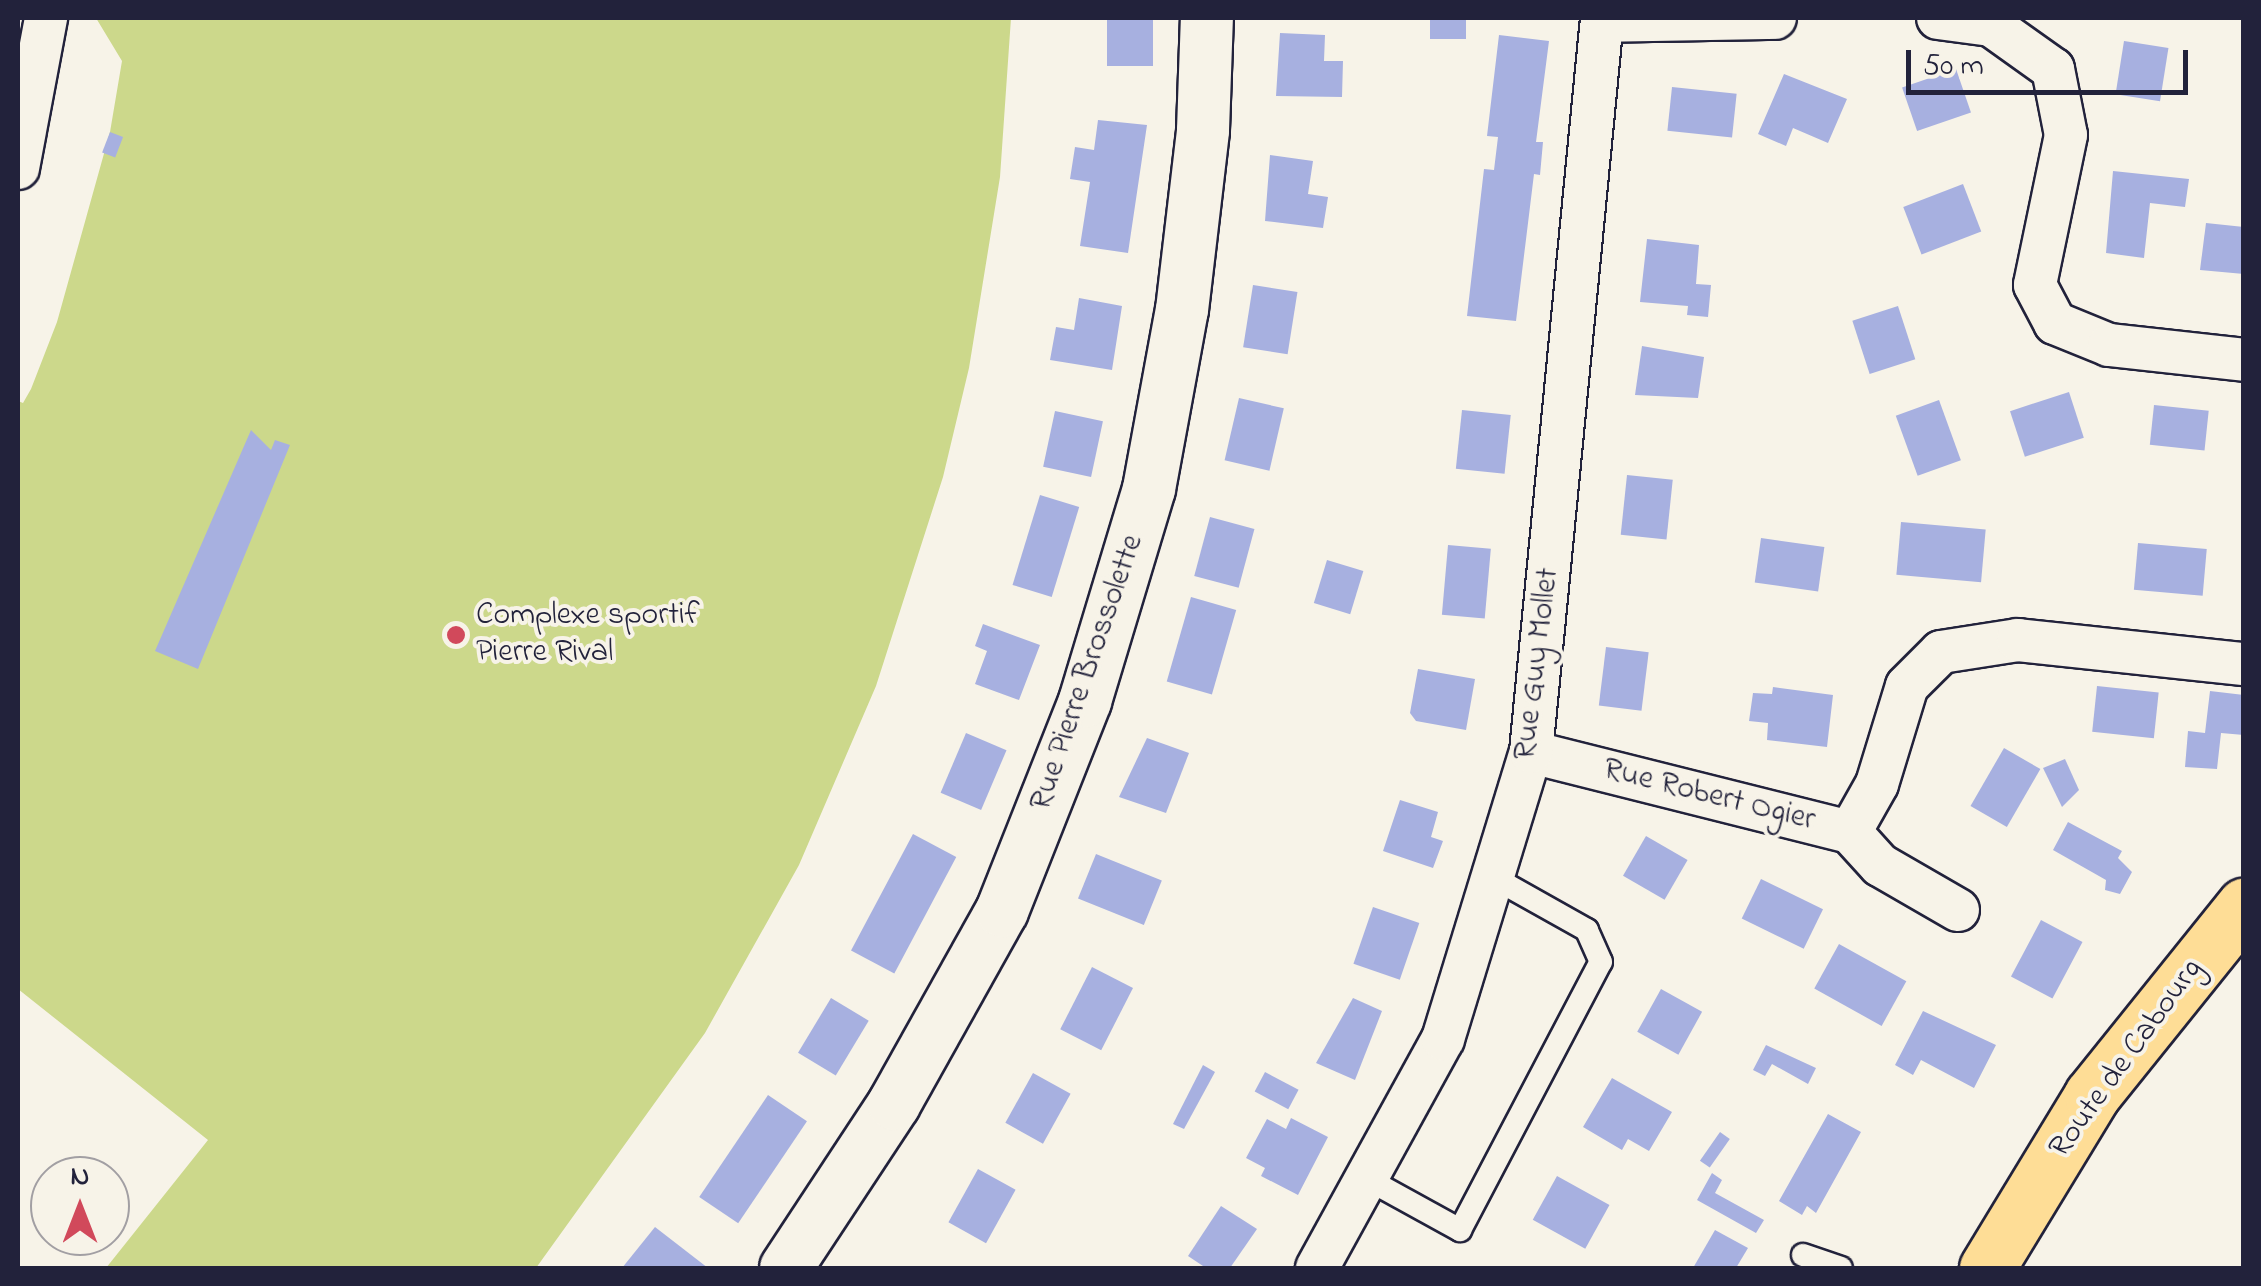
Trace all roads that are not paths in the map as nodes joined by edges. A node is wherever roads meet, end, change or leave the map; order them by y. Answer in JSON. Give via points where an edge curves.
{"nodes":[{"id":1,"x":46,"y":18,"type":"edge"},
{"id":2,"x":1207,"y":18,"type":"edge"},
{"id":3,"x":1775,"y":18,"type":"edge"},
{"id":4,"x":1938,"y":18,"type":"edge"},
{"id":5,"x":1602,"y":19,"type":"edge"},
{"id":6,"x":18,"y":167,"type":"edge"},
{"id":7,"x":2244,"y":360,"type":"edge"},
{"id":8,"x":2244,"y":664,"type":"edge"},
{"id":9,"x":1532,"y":752,"type":"junction"},
{"id":10,"x":1850,"y":832,"type":"junction"},
{"id":11,"x":1496,"y":879,"type":"junction"},
{"id":12,"x":2244,"y":906,"type":"edge"},
{"id":13,"x":1958,"y":910,"type":"dead end"},
{"id":14,"x":1369,"y":1180,"type":"junction"},
{"id":15,"x":1803,"y":1255,"type":"dead end"},
{"id":16,"x":786,"y":1268,"type":"edge"},
{"id":17,"x":1318,"y":1268,"type":"edge"},
{"id":18,"x":1841,"y":1268,"type":"edge"},
{"id":19,"x":1988,"y":1268,"type":"edge"}],
"edges":[{"from":1,"to":6,"type":"street"},
{"from":2,"to":16,"type":"street","name":"Rue Pierre Brossolette","via":[[1203,130],[1182,310],[1149,489],[1085,701],[1002,911],[894,1104]]},
{"from":3,"to":5,"type":"street"},
{"from":4,"to":7,"type":"street","via":[[1991,26],[2053,70],[2066,135],[2035,285],[2055,323],[2109,345]]},
{"from":5,"to":9,"type":"street","name":"Rue Guy Mollet"},
{"from":8,"to":10,"type":"street","name":"Rue Robert Ogier","via":[[2018,640],[1941,652],[1907,686],[1877,784]]},
{"from":9,"to":10,"type":"street","name":"Rue Robert Ogier"},
{"from":9,"to":11,"type":"street","name":"Rue Guy Mollet"},
{"from":10,"to":13,"type":"street","via":[[1880,865]]},
{"from":11,"to":14,"type":"street","name":"Rue Guy Mollet","via":[[1443,1039]]},
{"from":11,"to":14,"type":"lane","via":[[1586,930],[1600,962],[1460,1230]]},
{"from":12,"to":19,"type":"main road","name":"Route de Cabourg","via":[[2092,1095]]},
{"from":14,"to":17,"type":"street","name":"Rue Guy Mollet"},
{"from":15,"to":18,"type":"lane"}]}
